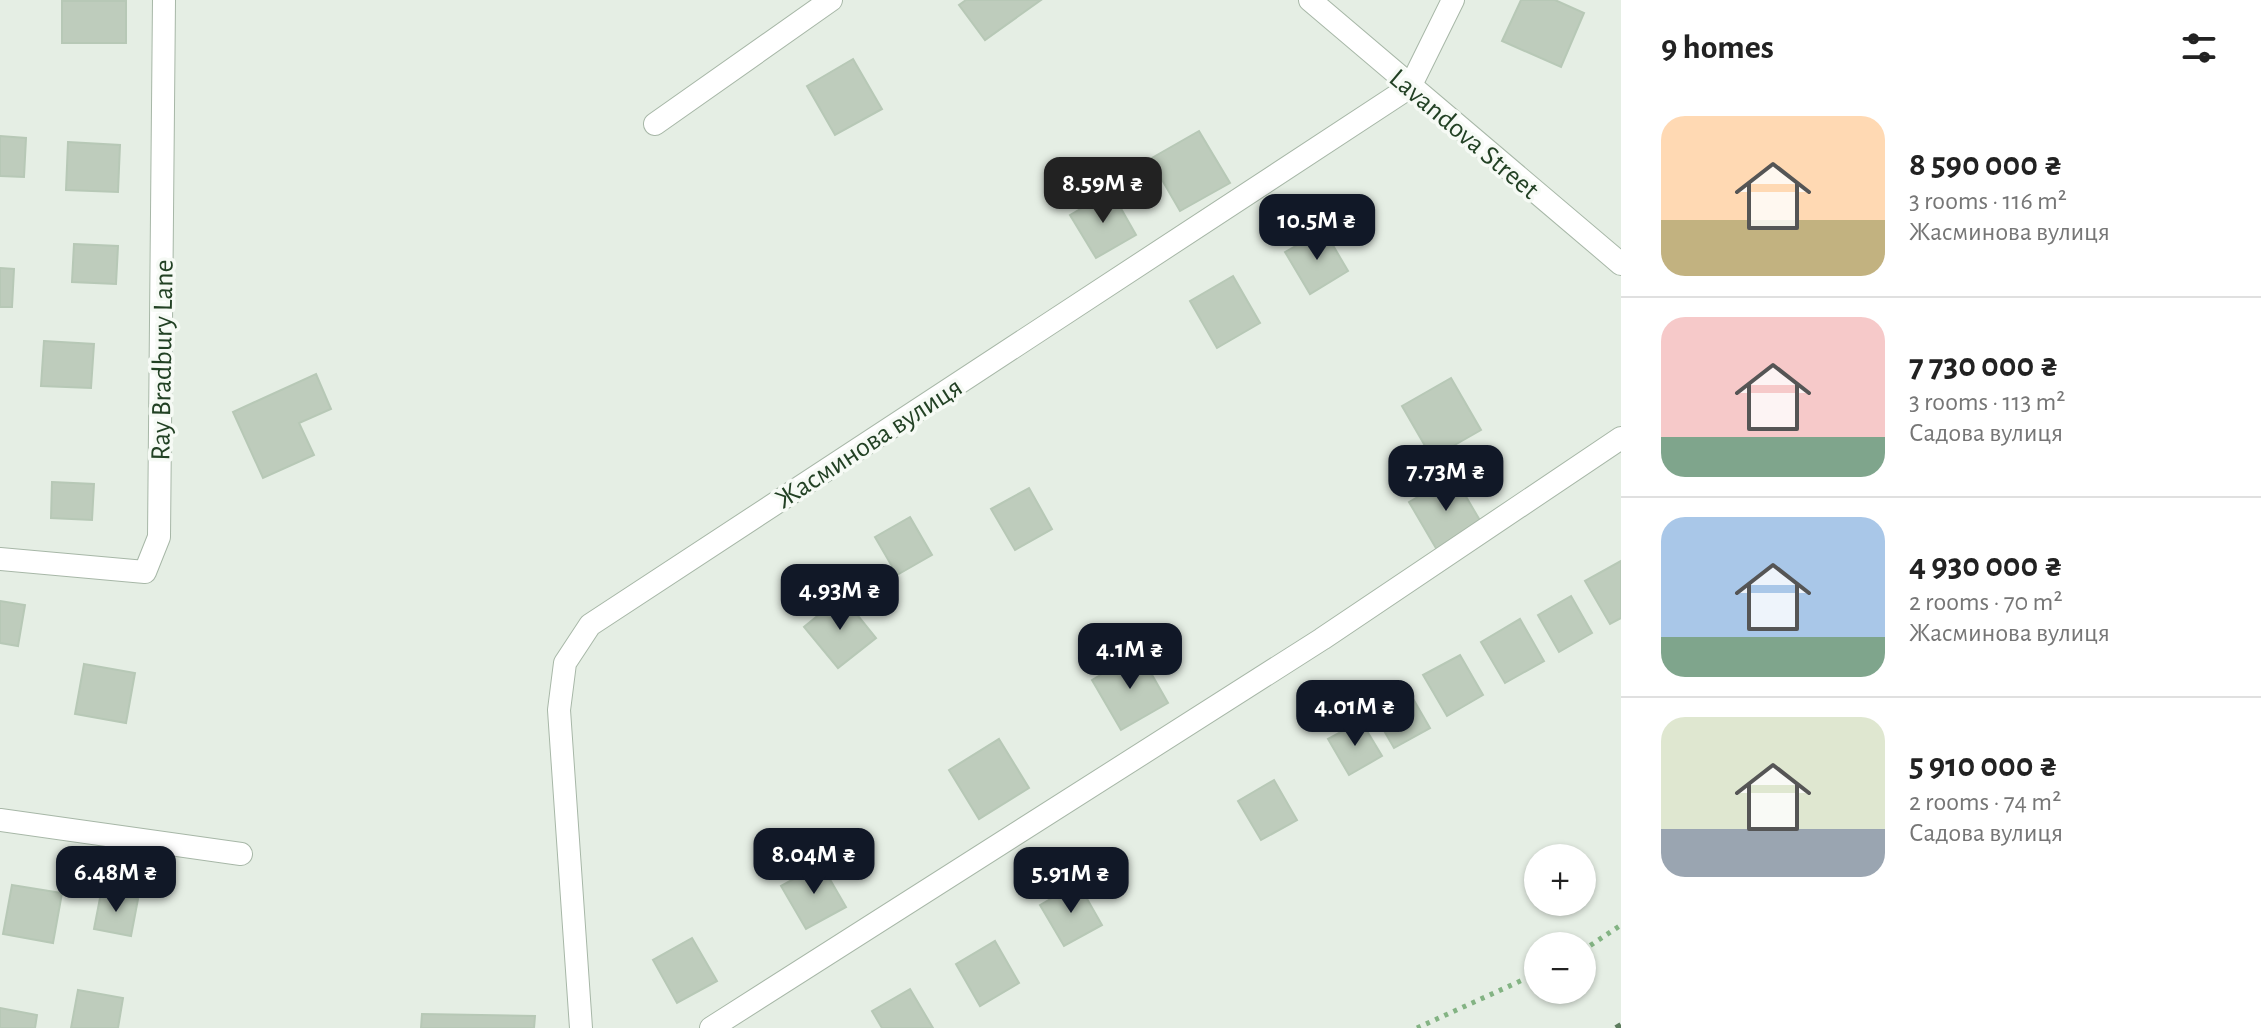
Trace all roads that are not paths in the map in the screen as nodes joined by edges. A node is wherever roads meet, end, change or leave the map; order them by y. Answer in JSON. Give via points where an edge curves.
{"nodes":[{"id":1,"x":164,"y":0,"type":"edge"},
{"id":2,"x":831,"y":0,"type":"edge"},
{"id":3,"x":1310,"y":0,"type":"edge"},
{"id":4,"x":1453,"y":0,"type":"edge"},
{"id":5,"x":1410,"y":87,"type":"junction"},
{"id":6,"x":655,"y":124,"type":"dead end"},
{"id":7,"x":1621,"y":264,"type":"edge"},
{"id":8,"x":1621,"y":438,"type":"edge"},
{"id":9,"x":0,"y":559,"type":"edge"},
{"id":10,"x":0,"y":820,"type":"edge"},
{"id":11,"x":241,"y":854,"type":"dead end"},
{"id":12,"x":581,"y":1028,"type":"edge"},
{"id":13,"x":711,"y":1028,"type":"edge"}],
"edges":[{"from":1,"to":9,"type":"street","name":"Ray Bradbury Lane","via":[[159,537],[145,572]]},
{"from":2,"to":6,"type":"street"},
{"from":3,"to":5,"type":"street","name":"Lavandova Street"},
{"from":4,"to":5,"type":"street"},
{"from":5,"to":7,"type":"street","name":"Lavandova Street"},
{"from":5,"to":12,"type":"street","name":"Жасминова вулиця","via":[[590,625],[565,663],[559,710]]},
{"from":8,"to":13,"type":"street","via":[[1322,639]]},
{"from":10,"to":11,"type":"street"}]}
